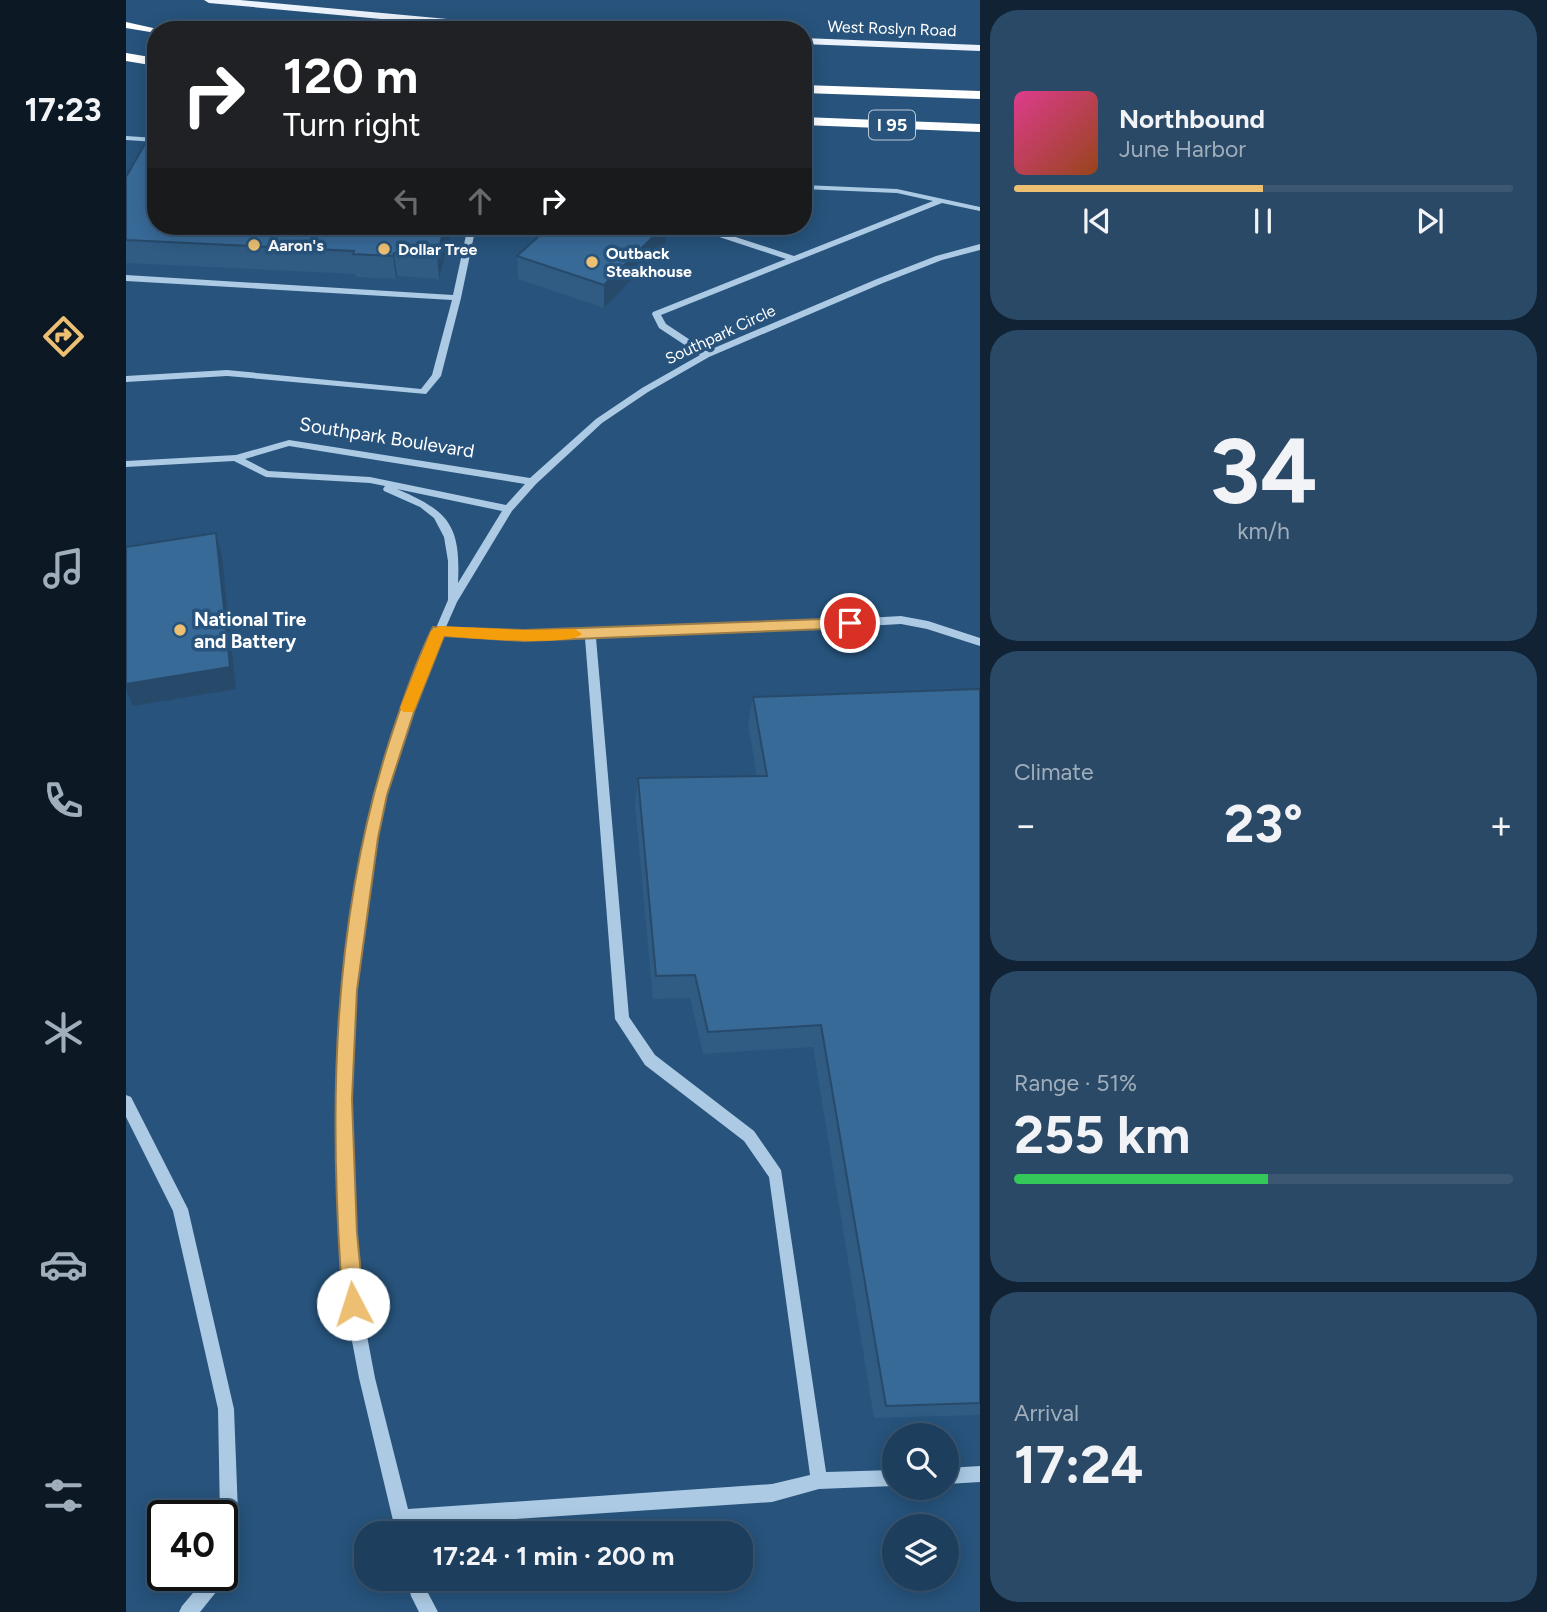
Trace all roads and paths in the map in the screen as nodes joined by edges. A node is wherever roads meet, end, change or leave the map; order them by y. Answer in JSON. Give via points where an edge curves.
{"nodes":[{"id":1,"x":209,"y":0,"type":"edge"},
{"id":2,"x":436,"y":21,"type":"edge"},
{"id":3,"x":126,"y":25,"type":"edge"},
{"id":4,"x":147,"y":28,"type":"edge"},
{"id":5,"x":812,"y":41,"type":"edge"},
{"id":6,"x":980,"y":48,"type":"edge"},
{"id":7,"x":126,"y":57,"type":"edge"},
{"id":8,"x":147,"y":60,"type":"edge"},
{"id":9,"x":812,"y":89,"type":"edge"},
{"id":10,"x":980,"y":95,"type":"edge"},
{"id":11,"x":812,"y":121,"type":"edge"},
{"id":12,"x":980,"y":128,"type":"edge"},
{"id":13,"x":126,"y":138,"type":"edge"},
{"id":14,"x":147,"y":139,"type":"edge"},
{"id":15,"x":812,"y":187,"type":"edge"},
{"id":16,"x":943,"y":200,"type":"junction"},
{"id":17,"x":980,"y":209,"type":"edge"},
{"id":18,"x":470,"y":235,"type":"edge"},
{"id":19,"x":722,"y":235,"type":"edge"},
{"id":20,"x":980,"y":247,"type":"edge"},
{"id":21,"x":794,"y":259,"type":"junction"},
{"id":22,"x":126,"y":278,"type":"edge"},
{"id":23,"x":457,"y":298,"type":"junction"},
{"id":24,"x":706,"y":355,"type":"junction"},
{"id":25,"x":126,"y":379,"type":"edge"},
{"id":26,"x":236,"y":458,"type":"junction"},
{"id":27,"x":126,"y":464,"type":"edge"},
{"id":28,"x":370,"y":480,"type":"junction"},
{"id":29,"x":532,"y":482,"type":"junction"},
{"id":30,"x":508,"y":509,"type":"junction"},
{"id":31,"x":452,"y":602,"type":"junction"},
{"id":32,"x":439,"y":631,"type":"junction"},
{"id":33,"x":590,"y":634,"type":"junction"},
{"id":34,"x":980,"y":642,"type":"edge"},
{"id":35,"x":126,"y":1102,"type":"edge"},
{"id":36,"x":980,"y":1474,"type":"edge"},
{"id":37,"x":959,"y":1475,"type":"edge"},
{"id":38,"x":882,"y":1478,"type":"edge"},
{"id":39,"x":819,"y":1480,"type":"junction"},
{"id":40,"x":229,"y":1500,"type":"edge"},
{"id":41,"x":402,"y":1521,"type":"edge"},
{"id":42,"x":449,"y":1521,"type":"edge"},
{"id":43,"x":206,"y":1591,"type":"edge"},
{"id":44,"x":419,"y":1591,"type":"edge"},
{"id":45,"x":423,"y":1609,"type":"edge"},
{"id":46,"x":188,"y":1612,"type":"edge"}],
"edges":[{"from":1,"to":2,"type":"main road"},
{"from":3,"to":4,"type":"highway"},
{"from":5,"to":6,"type":"main road","name":"West Roslyn Road"},
{"from":7,"to":8,"type":"highway"},
{"from":9,"to":10,"type":"highway","number":"I 95"},
{"from":11,"to":12,"type":"highway","number":"I 95"},
{"from":13,"to":14,"type":"street"},
{"from":15,"to":16,"type":"street","via":[[897,191]]},
{"from":16,"to":17,"type":"street"},
{"from":16,"to":21,"type":"street"},
{"from":18,"to":23,"type":"street"},
{"from":19,"to":21,"type":"street"},
{"from":20,"to":24,"type":"street","name":"Southpark Circle","via":[[880,281]]},
{"from":21,"to":24,"type":"street","via":[[656,314],[662,326]]},
{"from":22,"to":23,"type":"street"},
{"from":23,"to":25,"type":"street","via":[[436,376],[423,392],[227,373]]},
{"from":24,"to":29,"type":"street","name":"Southpark Circle","via":[[599,421]]},
{"from":26,"to":27,"type":"street","name":"Southpark Boulevard"},
{"from":26,"to":28,"type":"street","via":[[266,474]]},
{"from":26,"to":29,"type":"street","name":"Southpark Boulevard","via":[[289,443]]},
{"from":28,"to":30,"type":"street"},
{"from":28,"to":31,"type":"street","via":[[430,509],[442,523],[454,559]]},
{"from":29,"to":30,"type":"street","name":"Southpark Circle"},
{"from":30,"to":31,"type":"street"},
{"from":31,"to":32,"type":"street"},
{"from":32,"to":33,"type":"street"},
{"from":32,"to":41,"type":"street","via":[[379,795],[344,1040],[353,1304]]},
{"from":33,"to":34,"type":"street","via":[[901,620]]},
{"from":33,"to":39,"type":"street","via":[[622,1019],[650,1060],[749,1136],[776,1175]]},
{"from":35,"to":40,"type":"street","via":[[180,1209],[226,1409]]},
{"from":36,"to":37,"type":"street"},
{"from":38,"to":39,"type":"street"},
{"from":39,"to":42,"type":"street","via":[[772,1493]]},
{"from":43,"to":46,"type":"street"},
{"from":44,"to":45,"type":"street"}]}
